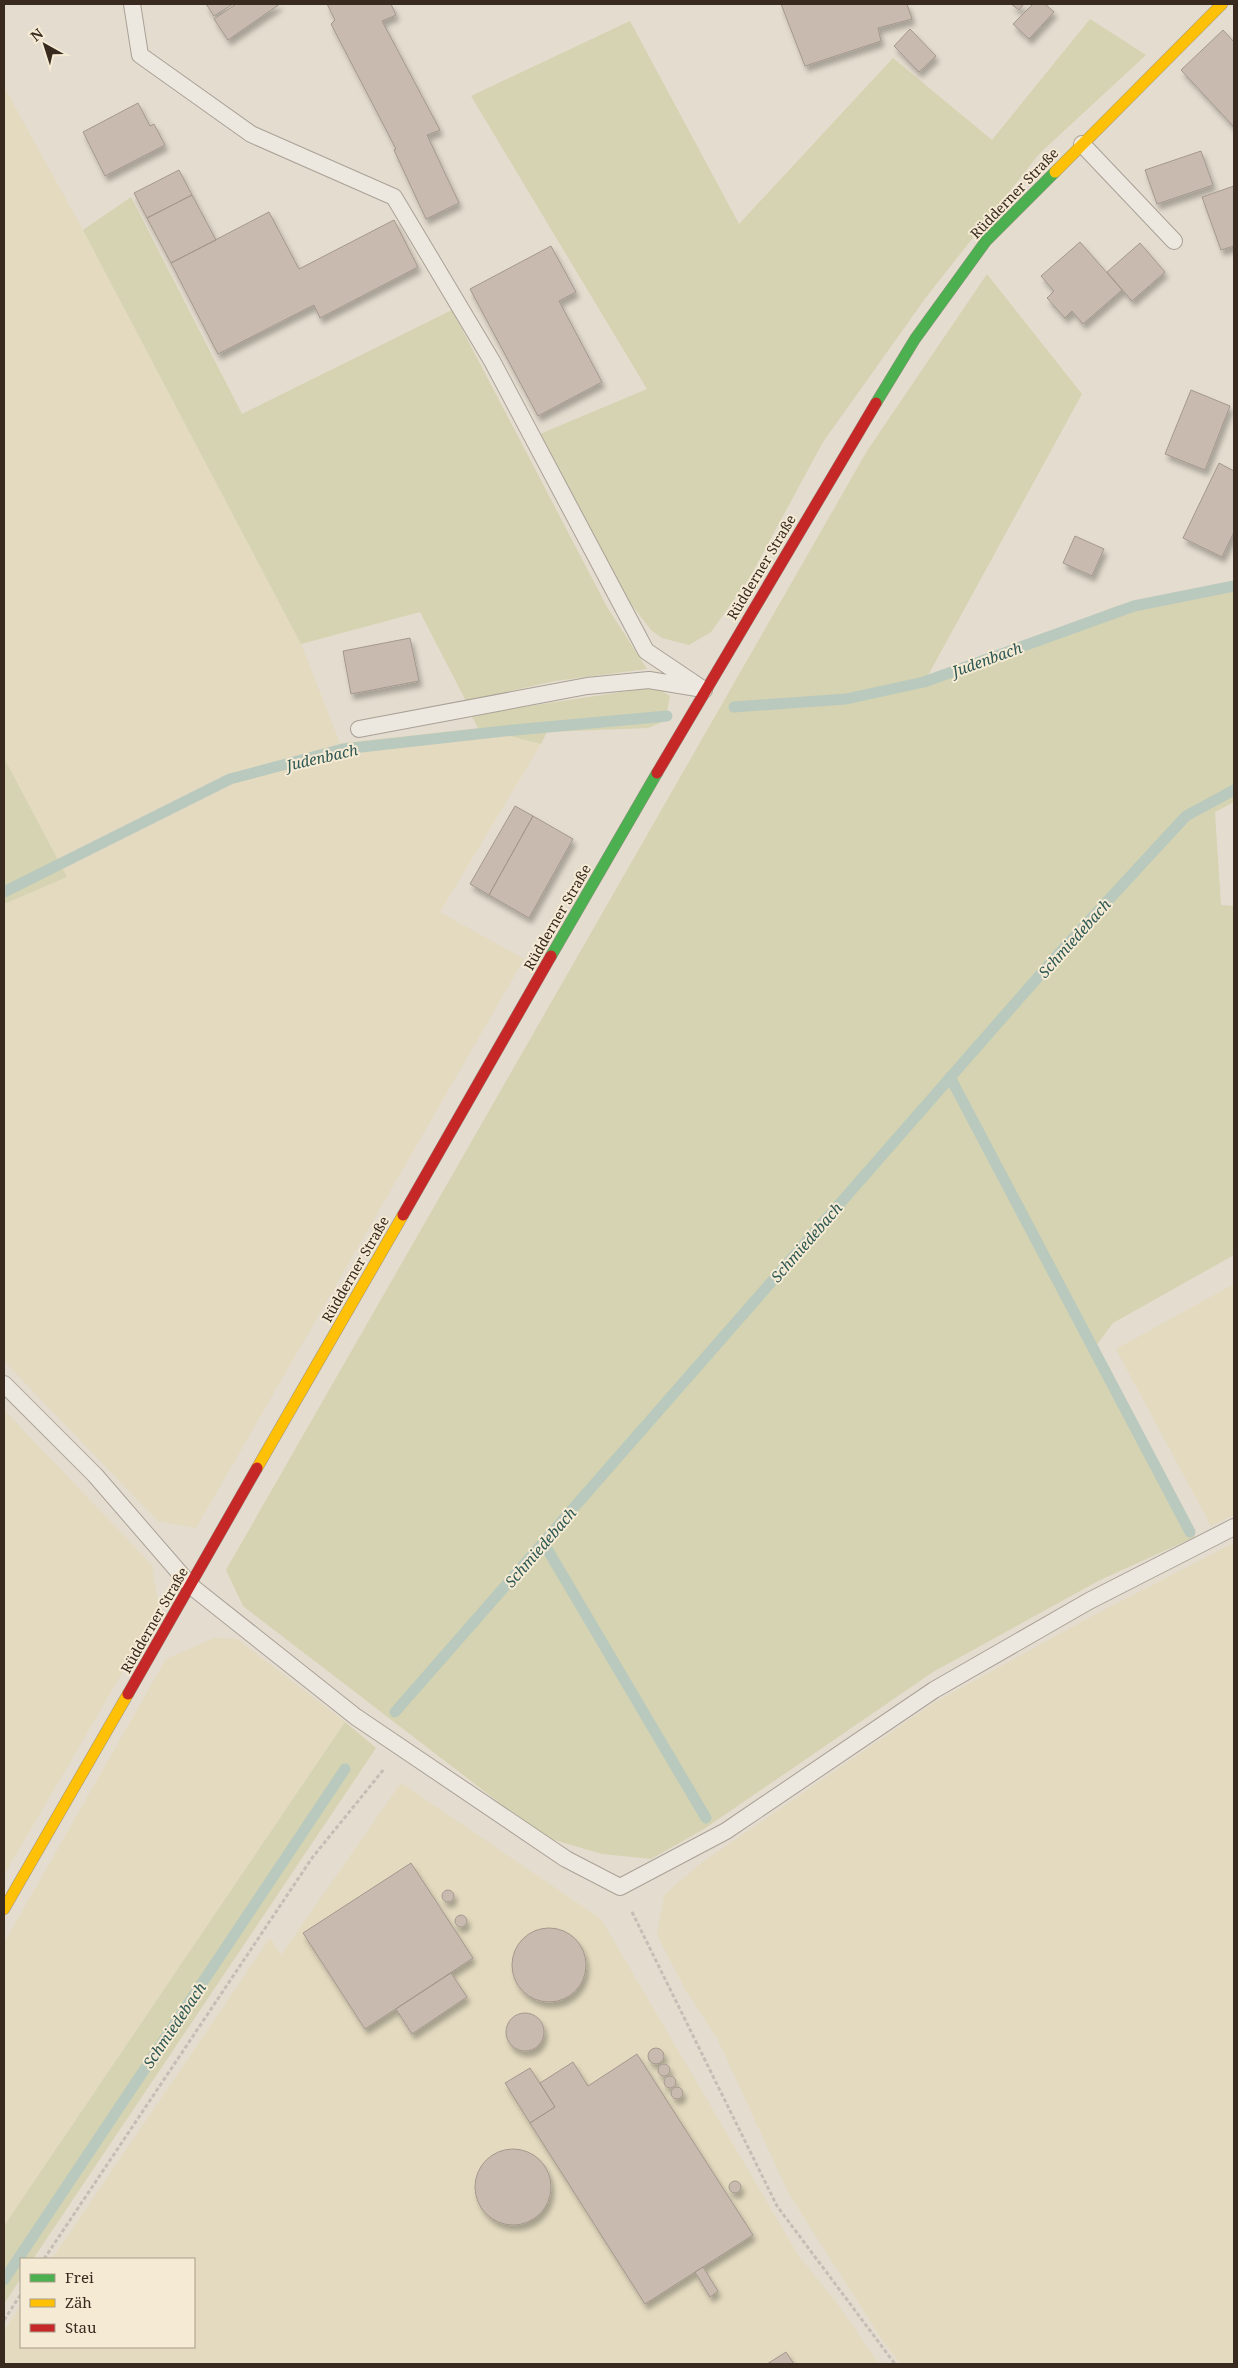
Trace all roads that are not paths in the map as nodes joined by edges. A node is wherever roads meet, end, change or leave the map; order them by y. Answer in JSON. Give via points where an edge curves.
{"nodes":[{"id":1,"x":132,"y":4,"type":"edge"},
{"id":2,"x":1222,"y":4,"type":"edge"},
{"id":3,"x":1082,"y":144,"type":"junction"},
{"id":4,"x":1174,"y":241,"type":"dead end"},
{"id":5,"x":704,"y":690,"type":"junction"},
{"id":6,"x":359,"y":729,"type":"dead end"},
{"id":7,"x":4,"y":1384,"type":"edge"},
{"id":8,"x":1234,"y":1528,"type":"edge"},
{"id":9,"x":191,"y":1586,"type":"junction"},
{"id":10,"x":4,"y":1909,"type":"edge"}],
"edges":[{"from":1,"to":5,"type":"lane","via":[[140,55],[251,134],[394,197],[492,361],[646,651]]},
{"from":2,"to":3,"type":"street","name":"Rüdderner Straße"},
{"from":3,"to":4,"type":"lane"},
{"from":3,"to":5,"type":"street","name":"Rüdderner Straße","via":[[986,241],[916,339]]},
{"from":5,"to":6,"type":"lane","via":[[648,680],[587,686]]},
{"from":5,"to":9,"type":"street","name":"Rüdderner Straße"},
{"from":7,"to":9,"type":"lane","via":[[95,1475]]},
{"from":8,"to":9,"type":"lane","via":[[1089,1601],[934,1690],[726,1831],[620,1887],[566,1859],[356,1717]]},
{"from":9,"to":10,"type":"street","name":"Rüdderner Straße"}]}
